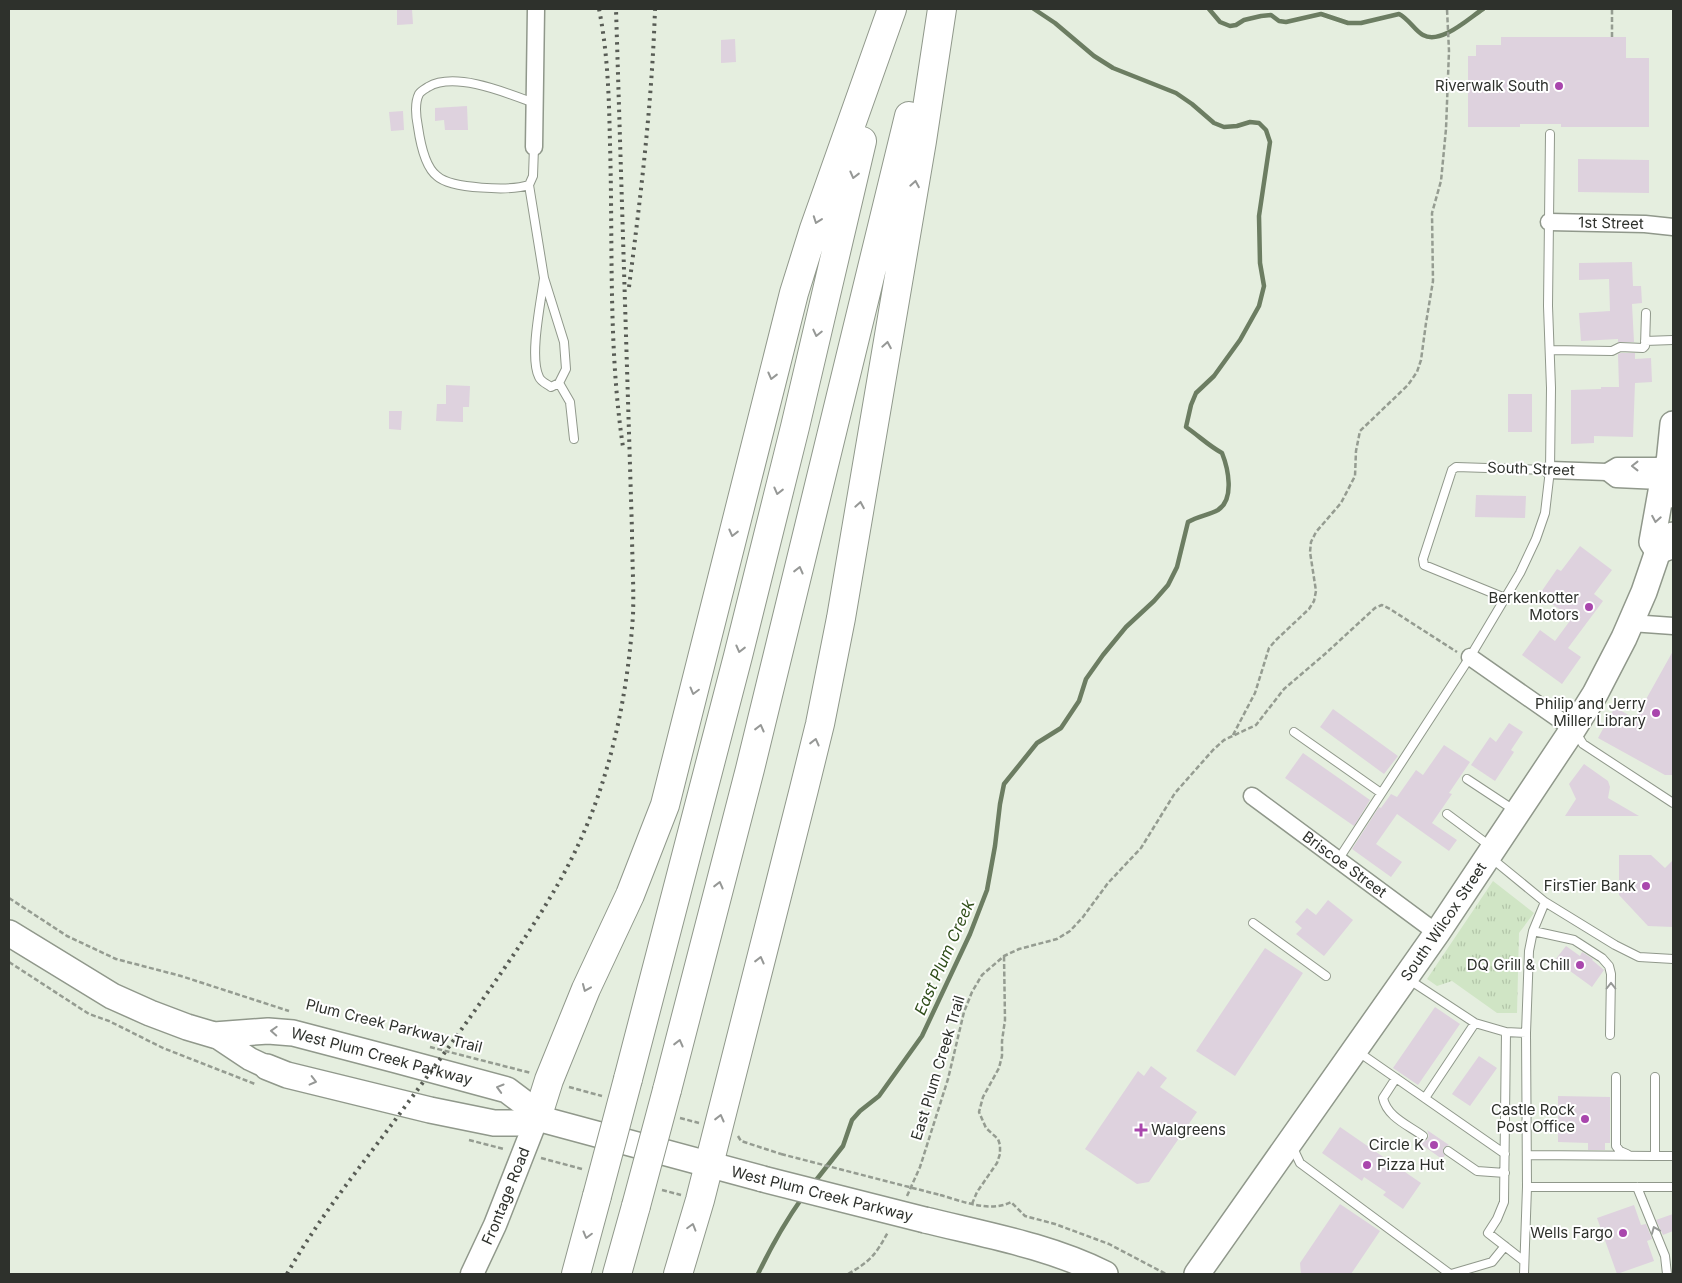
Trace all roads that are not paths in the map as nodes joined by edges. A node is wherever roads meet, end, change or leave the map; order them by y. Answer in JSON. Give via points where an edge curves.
{"nodes":[{"id":1,"x":536,"y":9,"type":"edge"},
{"id":2,"x":893,"y":9,"type":"edge"},
{"id":3,"x":935,"y":9,"type":"edge"},
{"id":4,"x":942,"y":9,"type":"edge"},
{"id":5,"x":534,"y":103,"type":"junction"},
{"id":6,"x":1550,"y":134,"type":"dead end"},
{"id":7,"x":534,"y":147,"type":"joint"},
{"id":8,"x":529,"y":185,"type":"junction"},
{"id":9,"x":1549,"y":222,"type":"junction"},
{"id":10,"x":1673,"y":227,"type":"edge"},
{"id":11,"x":544,"y":278,"type":"junction"},
{"id":12,"x":1646,"y":312,"type":"dead end"},
{"id":13,"x":1645,"y":340,"type":"junction"},
{"id":14,"x":1673,"y":340,"type":"edge"},
{"id":15,"x":1550,"y":350,"type":"junction"},
{"id":16,"x":559,"y":383,"type":"junction"},
{"id":17,"x":1673,"y":424,"type":"edge"},
{"id":18,"x":574,"y":439,"type":"dead end"},
{"id":19,"x":1550,"y":470,"type":"junction"},
{"id":20,"x":1667,"y":476,"type":"edge"},
{"id":21,"x":1666,"y":543,"type":"edge"},
{"id":22,"x":1505,"y":598,"type":"junction"},
{"id":23,"x":1631,"y":623,"type":"junction"},
{"id":24,"x":1673,"y":626,"type":"edge"},
{"id":25,"x":1470,"y":657,"type":"junction"},
{"id":26,"x":1573,"y":729,"type":"junction"},
{"id":27,"x":1294,"y":732,"type":"dead end"},
{"id":28,"x":1467,"y":779,"type":"dead end"},
{"id":29,"x":1381,"y":793,"type":"junction"},
{"id":30,"x":1252,"y":796,"type":"dead end"},
{"id":31,"x":1673,"y":803,"type":"edge"},
{"id":32,"x":1518,"y":812,"type":"junction"},
{"id":33,"x":1447,"y":814,"type":"dead end"},
{"id":34,"x":1491,"y":852,"type":"junction"},
{"id":35,"x":1338,"y":860,"type":"junction"},
{"id":36,"x":1545,"y":902,"type":"junction"},
{"id":37,"x":1253,"y":923,"type":"dead end"},
{"id":38,"x":1533,"y":931,"type":"junction"},
{"id":39,"x":1437,"y":932,"type":"junction"},
{"id":40,"x":9,"y":933,"type":"edge"},
{"id":41,"x":1673,"y":959,"type":"edge"},
{"id":42,"x":1326,"y":976,"type":"dead end"},
{"id":43,"x":1406,"y":977,"type":"junction"},
{"id":44,"x":1475,"y":1023,"type":"junction"},
{"id":45,"x":1506,"y":1032,"type":"junction"},
{"id":46,"x":1526,"y":1033,"type":"junction"},
{"id":47,"x":214,"y":1034,"type":"junction"},
{"id":48,"x":1610,"y":1035,"type":"dead end"},
{"id":49,"x":1355,"y":1049,"type":"junction"},
{"id":50,"x":267,"y":1067,"type":"joint"},
{"id":51,"x":1616,"y":1077,"type":"dead end"},
{"id":52,"x":1656,"y":1077,"type":"dead end"},
{"id":53,"x":1396,"y":1078,"type":"junction"},
{"id":54,"x":1425,"y":1098,"type":"junction"},
{"id":55,"x":537,"y":1118,"type":"junction"},
{"id":56,"x":1423,"y":1136,"type":"dead end"},
{"id":57,"x":1290,"y":1142,"type":"junction"},
{"id":58,"x":1448,"y":1151,"type":"dead end"},
{"id":59,"x":1505,"y":1154,"type":"junction"},
{"id":60,"x":1527,"y":1155,"type":"junction"},
{"id":61,"x":1630,"y":1156,"type":"junction"},
{"id":62,"x":1655,"y":1156,"type":"junction"},
{"id":63,"x":1673,"y":1156,"type":"edge"},
{"id":64,"x":708,"y":1165,"type":"junction"},
{"id":65,"x":1505,"y":1173,"type":"junction"},
{"id":66,"x":1527,"y":1186,"type":"junction"},
{"id":67,"x":1637,"y":1187,"type":"junction"},
{"id":68,"x":1673,"y":1187,"type":"edge"},
{"id":69,"x":1505,"y":1246,"type":"junction"},
{"id":70,"x":1524,"y":1261,"type":"junction"},
{"id":71,"x":1067,"y":1265,"type":"edge"},
{"id":72,"x":472,"y":1274,"type":"edge"},
{"id":73,"x":576,"y":1274,"type":"edge"},
{"id":74,"x":617,"y":1274,"type":"edge"},
{"id":75,"x":678,"y":1274,"type":"edge"},
{"id":76,"x":1105,"y":1274,"type":"edge"},
{"id":77,"x":1197,"y":1274,"type":"edge"},
{"id":78,"x":1450,"y":1274,"type":"edge"},
{"id":79,"x":1524,"y":1274,"type":"edge"},
{"id":80,"x":1667,"y":1274,"type":"edge"}],
"edges":[{"from":1,"to":5,"type":"street"},
{"from":2,"to":55,"type":"highway","one_way":true,"via":[[794,293],[664,805],[630,895],[589,982],[549,1080]]},
{"from":2,"to":73,"type":"highway","one_way":true,"bridge":true,"via":[[738,656]]},
{"from":74,"to":3,"type":"highway","one_way":true,"bridge":true,"via":[[755,750]]},
{"from":64,"to":4,"type":"highway","one_way":true,"via":[[820,724],[839,628]]},
{"from":5,"to":7,"type":"street"},
{"from":5,"to":8,"type":"lane","via":[[501,90],[456,81],[434,84],[420,92],[416,104],[421,145],[436,176],[474,187],[508,189]]},
{"from":6,"to":9,"type":"lane"},
{"from":7,"to":8,"type":"lane","via":[[533,176]]},
{"from":8,"to":11,"type":"lane"},
{"from":9,"to":10,"type":"street","name":"1st Street"},
{"from":9,"to":15,"type":"lane"},
{"from":11,"to":16,"type":"lane","via":[[564,342],[566,370]]},
{"from":11,"to":16,"type":"lane","via":[[535,365],[540,379],[551,387]]},
{"from":12,"to":13,"type":"lane"},
{"from":13,"to":14,"type":"lane"},
{"from":13,"to":15,"type":"lane","via":[[1643,348]]},
{"from":15,"to":19,"type":"lane"},
{"from":16,"to":18,"type":"lane","via":[[570,402]]},
{"from":17,"to":20,"type":"main road","name":"South Wilcox Street"},
{"from":19,"to":20,"type":"street","name":"South Street","via":[[1607,472],[1617,466]]},
{"from":19,"to":22,"type":"lane","via":[[1544,513],[1536,539]]},
{"from":19,"to":22,"type":"lane","name":"South Street","via":[[1456,467],[1452,470],[1422,559],[1424,565]]},
{"from":20,"to":21,"type":"main road","name":"South Wilcox Street","one_way":true,"via":[[1652,542]]},
{"from":21,"to":23,"type":"main road","name":"South Wilcox Street"},
{"from":22,"to":25,"type":"lane"},
{"from":23,"to":24,"type":"street"},
{"from":23,"to":26,"type":"main road","name":"South Wilcox Street","via":[[1607,673]]},
{"from":25,"to":26,"type":"street"},
{"from":25,"to":29,"type":"lane"},
{"from":26,"to":31,"type":"lane","via":[[1583,744]]},
{"from":26,"to":32,"type":"main road","name":"South Wilcox Street"},
{"from":27,"to":29,"type":"lane"},
{"from":28,"to":32,"type":"lane"},
{"from":29,"to":35,"type":"lane"},
{"from":30,"to":35,"type":"street","name":"Briscoe Street"},
{"from":32,"to":34,"type":"main road","name":"South Wilcox Street"},
{"from":33,"to":34,"type":"lane"},
{"from":34,"to":36,"type":"lane"},
{"from":34,"to":39,"type":"main road","name":"South Wilcox Street"},
{"from":35,"to":39,"type":"street","name":"Briscoe Street"},
{"from":36,"to":38,"type":"lane"},
{"from":36,"to":41,"type":"lane","via":[[1625,951],[1639,956]]},
{"from":37,"to":42,"type":"lane"},
{"from":38,"to":46,"type":"lane","via":[[1529,951]]},
{"from":48,"to":38,"type":"lane","one_way":true,"via":[[1609,966],[1574,940]]},
{"from":39,"to":43,"type":"main road","name":"South Wilcox Street"},
{"from":40,"to":47,"type":"main road","name":"West Plum Creek Parkway","via":[[112,996],[150,1014]]},
{"from":43,"to":44,"type":"lane"},
{"from":43,"to":49,"type":"main road","name":"South Wilcox Street"},
{"from":44,"to":45,"type":"lane"},
{"from":44,"to":54,"type":"lane"},
{"from":45,"to":46,"type":"lane"},
{"from":45,"to":59,"type":"lane"},
{"from":46,"to":60,"type":"lane"},
{"from":47,"to":50,"type":"main road","name":"West Plum Creek Parkway"},
{"from":55,"to":47,"type":"main road","name":"West Plum Creek Parkway","one_way":true,"via":[[507,1090],[293,1033]]},
{"from":49,"to":53,"type":"lane"},
{"from":49,"to":57,"type":"main road","name":"South Wilcox Street"},
{"from":50,"to":55,"type":"main road","name":"West Plum Creek Parkway","one_way":true,"via":[[296,1077],[494,1123],[516,1123]]},
{"from":51,"to":61,"type":"lane","via":[[1616,1146]]},
{"from":52,"to":62,"type":"lane"},
{"from":53,"to":54,"type":"lane"},
{"from":53,"to":56,"type":"lane","via":[[1383,1098],[1385,1107]]},
{"from":54,"to":59,"type":"lane"},
{"from":55,"to":64,"type":"main road","name":"West Plum Creek Parkway"},
{"from":55,"to":72,"type":"main road","name":"Frontage Road"},
{"from":57,"to":77,"type":"main road","name":"South Wilcox Street"},
{"from":57,"to":78,"type":"lane","via":[[1300,1163]]},
{"from":58,"to":65,"type":"lane","via":[[1477,1171]]},
{"from":59,"to":65,"type":"lane"},
{"from":60,"to":61,"type":"lane"},
{"from":60,"to":66,"type":"lane"},
{"from":61,"to":62,"type":"lane"},
{"from":62,"to":63,"type":"lane"},
{"from":64,"to":71,"type":"main road","name":"West Plum Creek Parkway","bridge":true,"via":[[925,1220]]},
{"from":75,"to":64,"type":"highway","one_way":true},
{"from":65,"to":69,"type":"lane","via":[[1504,1202],[1488,1233]]},
{"from":66,"to":67,"type":"lane"},
{"from":66,"to":70,"type":"lane"},
{"from":67,"to":68,"type":"lane"},
{"from":80,"to":67,"type":"lane","one_way":true,"via":[[1665,1256]]},
{"from":69,"to":70,"type":"lane"},
{"from":69,"to":78,"type":"lane","via":[[1492,1262]]},
{"from":70,"to":79,"type":"lane"},
{"from":71,"to":76,"type":"main road","name":"West Plum Creek Parkway"}]}
